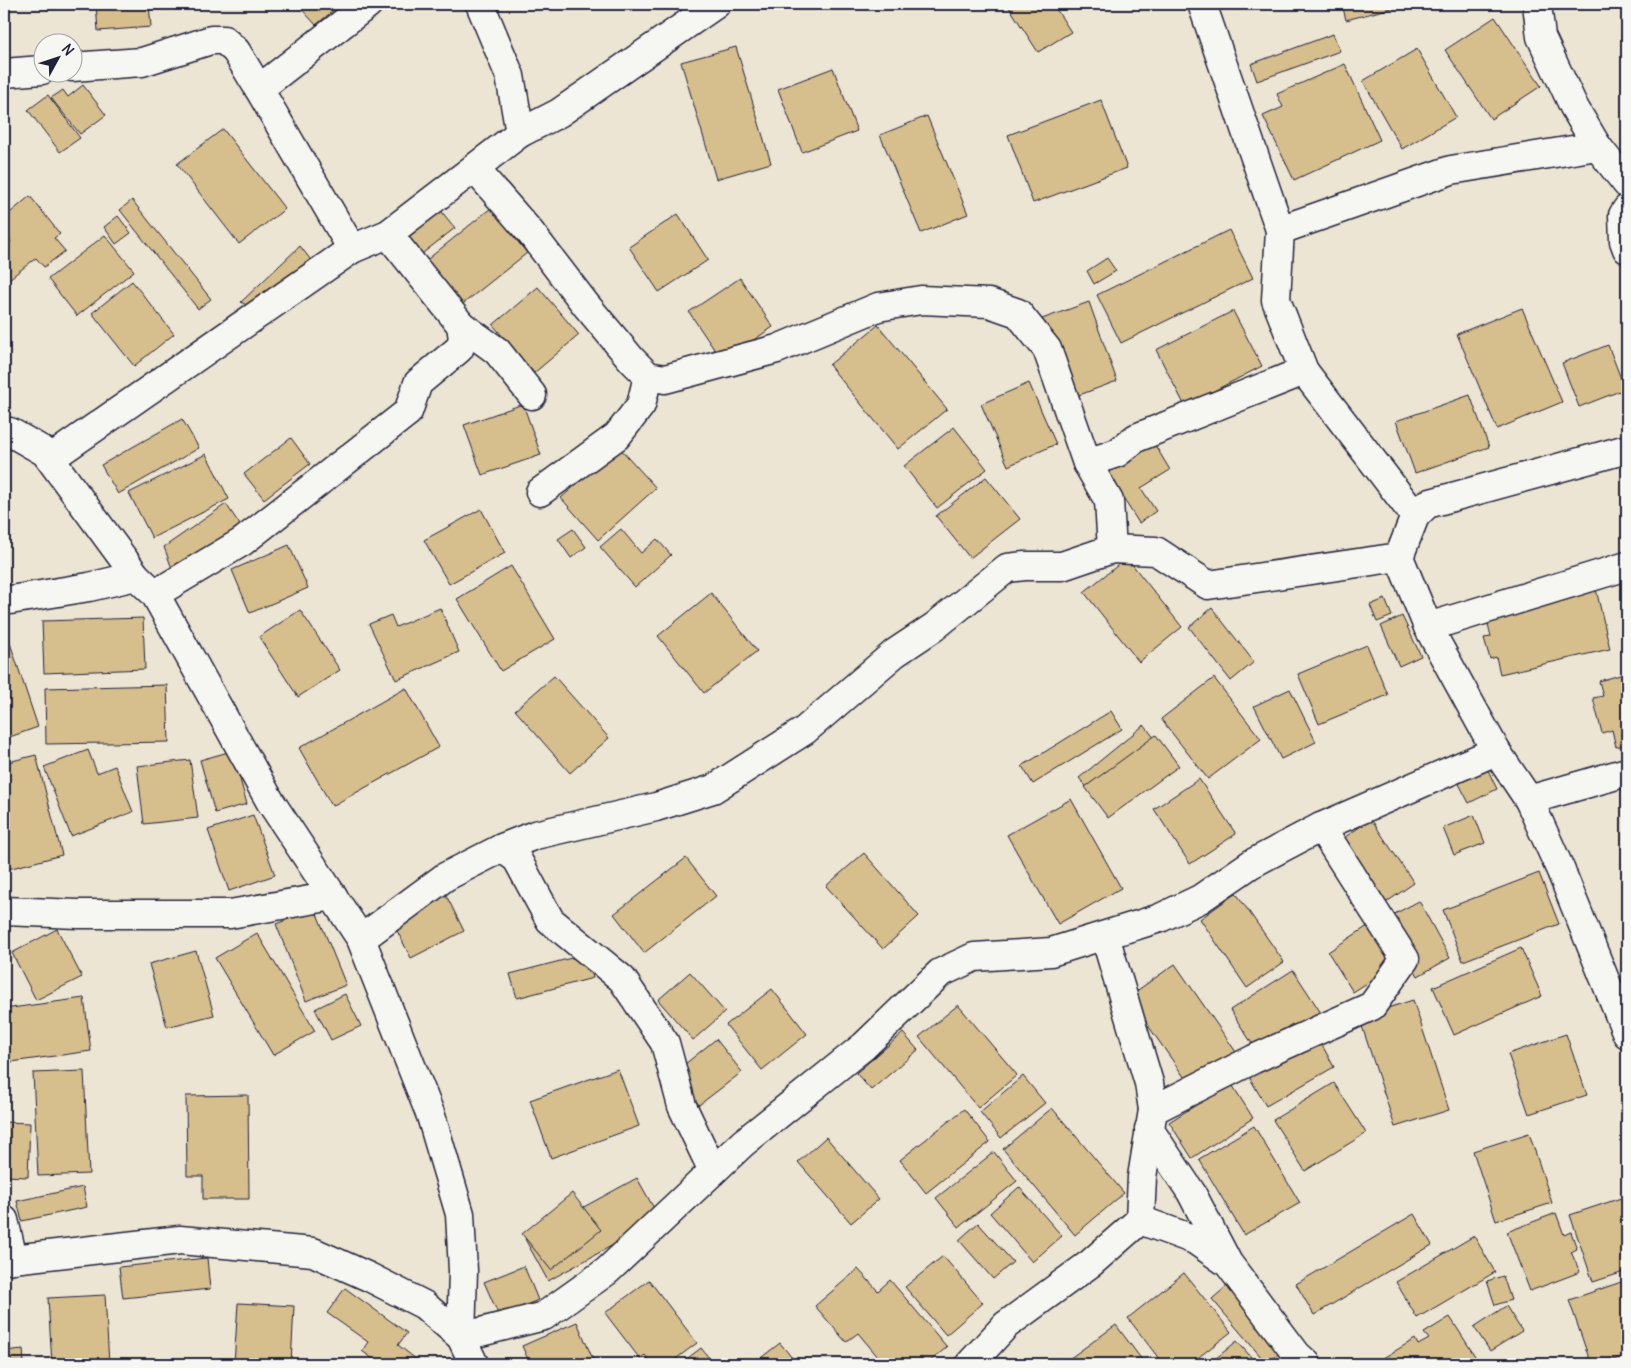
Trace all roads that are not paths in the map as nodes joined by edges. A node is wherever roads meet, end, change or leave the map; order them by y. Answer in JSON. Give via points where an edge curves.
{"nodes":[{"id":1,"x":368,"y":4,"type":"edge"},
{"id":2,"x":480,"y":4,"type":"edge"},
{"id":3,"x":716,"y":4,"type":"edge"},
{"id":4,"x":1202,"y":4,"type":"edge"},
{"id":5,"x":1537,"y":4,"type":"edge"},
{"id":6,"x":82,"y":66,"type":"edge"},
{"id":7,"x":32,"y":71,"type":"edge"},
{"id":8,"x":4,"y":73,"type":"edge"},
{"id":9,"x":259,"y":88,"type":"junction"},
{"id":10,"x":520,"y":133,"type":"junction"},
{"id":11,"x":1597,"y":146,"type":"junction"},
{"id":12,"x":475,"y":169,"type":"junction"},
{"id":13,"x":1627,"y":184,"type":"edge"},
{"id":14,"x":1627,"y":209,"type":"edge"},
{"id":15,"x":1280,"y":230,"type":"junction"},
{"id":16,"x":388,"y":234,"type":"junction"},
{"id":17,"x":352,"y":249,"type":"junction"},
{"id":18,"x":1627,"y":249,"type":"edge"},
{"id":19,"x":461,"y":325,"type":"junction"},
{"id":20,"x":1304,"y":371,"type":"junction"},
{"id":21,"x":648,"y":376,"type":"junction"},
{"id":22,"x":532,"y":395,"type":"dead end"},
{"id":23,"x":4,"y":431,"type":"edge"},
{"id":24,"x":1627,"y":449,"type":"edge"},
{"id":25,"x":51,"y":458,"type":"junction"},
{"id":26,"x":1087,"y":463,"type":"junction"},
{"id":27,"x":540,"y":492,"type":"dead end"},
{"id":28,"x":1415,"y":516,"type":"junction"},
{"id":29,"x":1112,"y":549,"type":"junction"},
{"id":30,"x":1400,"y":557,"type":"junction"},
{"id":31,"x":1627,"y":566,"type":"edge"},
{"id":32,"x":136,"y":576,"type":"junction"},
{"id":33,"x":155,"y":594,"type":"junction"},
{"id":34,"x":4,"y":601,"type":"edge"},
{"id":35,"x":1428,"y":627,"type":"junction"},
{"id":36,"x":1496,"y":751,"type":"junction"},
{"id":37,"x":1627,"y":772,"type":"edge"},
{"id":38,"x":1529,"y":800,"type":"junction"},
{"id":39,"x":1321,"y":826,"type":"junction"},
{"id":40,"x":502,"y":848,"type":"junction"},
{"id":41,"x":333,"y":896,"type":"junction"},
{"id":42,"x":4,"y":911,"type":"edge"},
{"id":43,"x":1105,"y":936,"type":"junction"},
{"id":44,"x":361,"y":939,"type":"junction"},
{"id":45,"x":1627,"y":1034,"type":"edge"},
{"id":46,"x":1151,"y":1119,"type":"junction"},
{"id":47,"x":713,"y":1171,"type":"junction"},
{"id":48,"x":4,"y":1220,"type":"edge"},
{"id":49,"x":1140,"y":1220,"type":"junction"},
{"id":50,"x":9,"y":1259,"type":"edge"},
{"id":51,"x":1228,"y":1263,"type":"junction"},
{"id":52,"x":461,"y":1337,"type":"junction"},
{"id":53,"x":474,"y":1364,"type":"edge"},
{"id":54,"x":970,"y":1364,"type":"edge"},
{"id":55,"x":1306,"y":1364,"type":"edge"}],
"edges":[{"from":1,"to":9,"type":"street"},
{"from":2,"to":10,"type":"street","via":[[510,76]]},
{"from":3,"to":10,"type":"street","via":[[602,85]]},
{"from":4,"to":15,"type":"street"},
{"from":5,"to":11,"type":"street","via":[[1541,37],[1574,107]]},
{"from":6,"to":9,"type":"street","via":[[142,62],[211,40],[224,40],[236,51]]},
{"from":7,"to":8,"type":"street"},
{"from":9,"to":17,"type":"street"},
{"from":10,"to":12,"type":"street"},
{"from":11,"to":13,"type":"street"},
{"from":11,"to":15,"type":"street","via":[[1451,170]]},
{"from":12,"to":16,"type":"street"},
{"from":12,"to":21,"type":"street"},
{"from":14,"to":18,"type":"street","via":[[1623,215]]},
{"from":15,"to":20,"type":"street","via":[[1276,300]]},
{"from":16,"to":17,"type":"street"},
{"from":16,"to":19,"type":"street"},
{"from":17,"to":25,"type":"street"},
{"from":19,"to":22,"type":"street","via":[[497,351]]},
{"from":19,"to":33,"type":"street","via":[[459,349],[418,383],[408,412],[242,542]]},
{"from":20,"to":26,"type":"street","via":[[1136,438],[1117,453]]},
{"from":20,"to":28,"type":"street"},
{"from":21,"to":26,"type":"street","via":[[665,379],[777,349],[878,307],[920,300],[989,303],[1018,313],[1047,349]]},
{"from":21,"to":27,"type":"street","via":[[641,405],[617,436]]},
{"from":23,"to":25,"type":"street"},
{"from":24,"to":28,"type":"street","via":[[1427,504]]},
{"from":25,"to":32,"type":"street"},
{"from":26,"to":29,"type":"street","via":[[1109,500]]},
{"from":28,"to":30,"type":"street"},
{"from":29,"to":30,"type":"street","via":[[1156,551],[1208,585]]},
{"from":29,"to":40,"type":"street","via":[[1062,566],[1007,568],[934,627],[895,653],[804,731],[713,789],[656,807],[535,835]]},
{"from":30,"to":35,"type":"street"},
{"from":31,"to":35,"type":"street"},
{"from":32,"to":33,"type":"street"},
{"from":32,"to":34,"type":"street"},
{"from":33,"to":41,"type":"street","via":[[270,801]]},
{"from":35,"to":36,"type":"street"},
{"from":36,"to":38,"type":"street"},
{"from":36,"to":39,"type":"street"},
{"from":37,"to":38,"type":"street"},
{"from":38,"to":45,"type":"street"},
{"from":39,"to":43,"type":"street","via":[[1251,864],[1200,899],[1160,918]]},
{"from":39,"to":46,"type":"street","via":[[1405,959],[1372,1006],[1254,1059]]},
{"from":40,"to":44,"type":"street","via":[[445,877]]},
{"from":40,"to":47,"type":"street","via":[[517,858],[550,920],[622,979],[665,1043],[682,1106]]},
{"from":41,"to":42,"type":"street","via":[[230,914]]},
{"from":41,"to":44,"type":"street"},
{"from":43,"to":46,"type":"street","via":[[1149,1082]]},
{"from":43,"to":47,"type":"street","via":[[1051,952],[974,957],[940,973],[864,1046]]},
{"from":44,"to":52,"type":"street","via":[[431,1116],[460,1214],[463,1271]]},
{"from":46,"to":49,"type":"street","via":[[1142,1177]]},
{"from":46,"to":51,"type":"street"},
{"from":47,"to":52,"type":"street","via":[[607,1271],[544,1316]]},
{"from":48,"to":50,"type":"street"},
{"from":49,"to":51,"type":"street","via":[[1195,1240]]},
{"from":49,"to":54,"type":"street","via":[[1091,1263],[1006,1325]]},
{"from":50,"to":52,"type":"street","via":[[180,1240],[314,1252],[424,1305]]},
{"from":51,"to":55,"type":"street"},
{"from":52,"to":53,"type":"street"}]}
